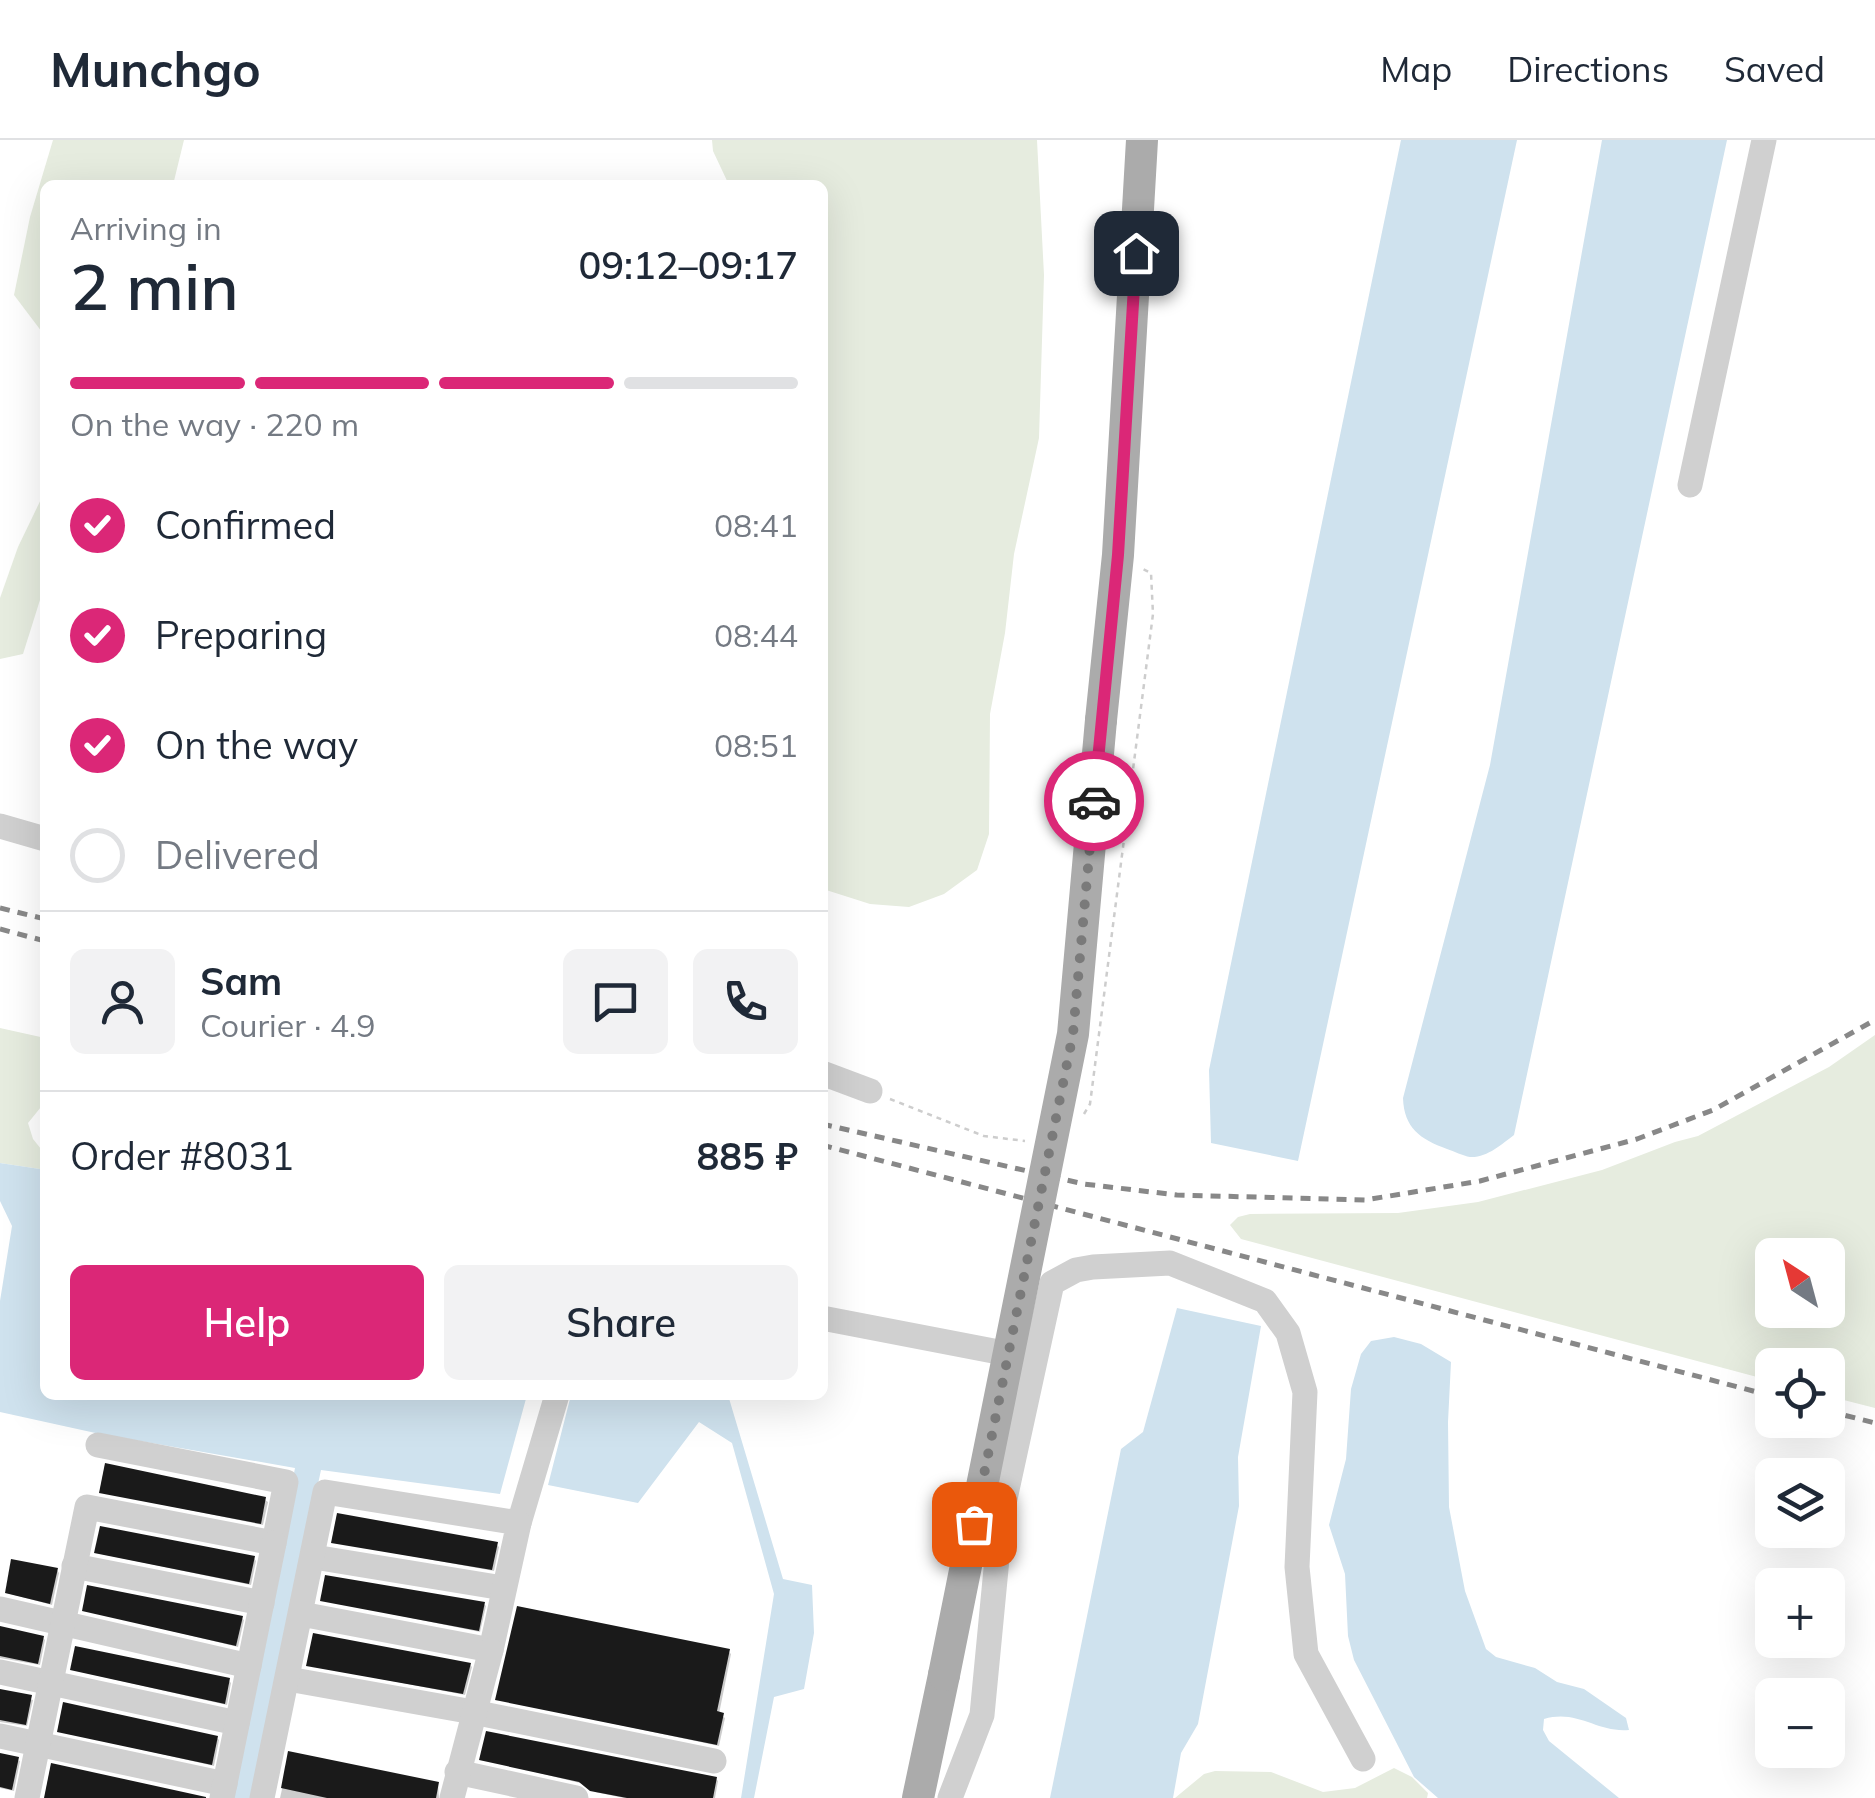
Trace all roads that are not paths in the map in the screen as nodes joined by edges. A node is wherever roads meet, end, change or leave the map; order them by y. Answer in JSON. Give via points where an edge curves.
{"nodes":[{"id":1,"x":1142,"y":140,"type":"edge"},
{"id":2,"x":1764,"y":140,"type":"edge"},
{"id":3,"x":1690,"y":485,"type":"dead end"},
{"id":4,"x":0,"y":826,"type":"edge"},
{"id":5,"x":40,"y":838,"type":"edge"},
{"id":6,"x":828,"y":1075,"type":"edge"},
{"id":7,"x":870,"y":1091,"type":"dead end"},
{"id":8,"x":828,"y":1319,"type":"edge"},
{"id":9,"x":1035,"y":1359,"type":"junction"},
{"id":10,"x":556,"y":1400,"type":"edge"},
{"id":11,"x":98,"y":1446,"type":"dead end"},
{"id":12,"x":519,"y":1522,"type":"junction"},
{"id":13,"x":274,"y":1543,"type":"junction"},
{"id":14,"x":314,"y":1557,"type":"junction"},
{"id":15,"x":74,"y":1566,"type":"junction"},
{"id":16,"x":503,"y":1588,"type":"junction"},
{"id":17,"x":262,"y":1604,"type":"junction"},
{"id":18,"x":0,"y":1609,"type":"edge"},
{"id":19,"x":302,"y":1614,"type":"junction"},
{"id":20,"x":63,"y":1623,"type":"junction"},
{"id":21,"x":491,"y":1650,"type":"junction"},
{"id":22,"x":249,"y":1666,"type":"junction"},
{"id":23,"x":0,"y":1672,"type":"edge"},
{"id":24,"x":288,"y":1679,"type":"junction"},
{"id":25,"x":50,"y":1682,"type":"junction"},
{"id":26,"x":473,"y":1712,"type":"junction"},
{"id":27,"x":237,"y":1723,"type":"junction"},
{"id":28,"x":0,"y":1736,"type":"edge"},
{"id":29,"x":38,"y":1744,"type":"junction"},
{"id":30,"x":1363,"y":1760,"type":"dead end"},
{"id":31,"x":714,"y":1761,"type":"dead end"},
{"id":32,"x":455,"y":1785,"type":"edge"},
{"id":33,"x":223,"y":1791,"type":"edge"},
{"id":34,"x":27,"y":1798,"type":"edge"},
{"id":35,"x":263,"y":1798,"type":"edge"},
{"id":36,"x":576,"y":1798,"type":"edge"},
{"id":37,"x":918,"y":1798,"type":"edge"},
{"id":38,"x":950,"y":1798,"type":"edge"}],
"edges":[{"from":1,"to":37,"type":"main road","bridge":true,"via":[[1118,555],[1073,1034]]},
{"from":2,"to":3,"type":"street"},
{"from":4,"to":5,"type":"street"},
{"from":6,"to":7,"type":"street"},
{"from":8,"to":9,"type":"street"},
{"from":9,"to":30,"type":"street","via":[[1052,1283],[1076,1270],[1170,1263],[1265,1301],[1288,1332],[1306,1392],[1297,1567],[1306,1654]]},
{"from":9,"to":38,"type":"street","via":[[1000,1517],[982,1715]]},
{"from":10,"to":12,"type":"street"},
{"from":11,"to":13,"type":"street","via":[[286,1482]]},
{"from":12,"to":14,"type":"street","via":[[325,1492]]},
{"from":12,"to":16,"type":"street"},
{"from":13,"to":15,"type":"street","via":[[86,1507]]},
{"from":13,"to":17,"type":"street"},
{"from":14,"to":16,"type":"street"},
{"from":14,"to":19,"type":"street"},
{"from":15,"to":17,"type":"street"},
{"from":15,"to":20,"type":"street"},
{"from":16,"to":21,"type":"street"},
{"from":17,"to":22,"type":"street"},
{"from":18,"to":20,"type":"street"},
{"from":19,"to":21,"type":"street"},
{"from":19,"to":24,"type":"street"},
{"from":20,"to":22,"type":"street"},
{"from":20,"to":25,"type":"street"},
{"from":21,"to":26,"type":"street"},
{"from":22,"to":27,"type":"street"},
{"from":23,"to":25,"type":"street"},
{"from":24,"to":26,"type":"street"},
{"from":24,"to":35,"type":"street"},
{"from":25,"to":27,"type":"street"},
{"from":25,"to":29,"type":"street"},
{"from":26,"to":31,"type":"street"},
{"from":26,"to":32,"type":"street"},
{"from":27,"to":33,"type":"street"},
{"from":28,"to":29,"type":"street"},
{"from":29,"to":33,"type":"street"},
{"from":29,"to":34,"type":"street"},
{"from":32,"to":36,"type":"street"}]}
